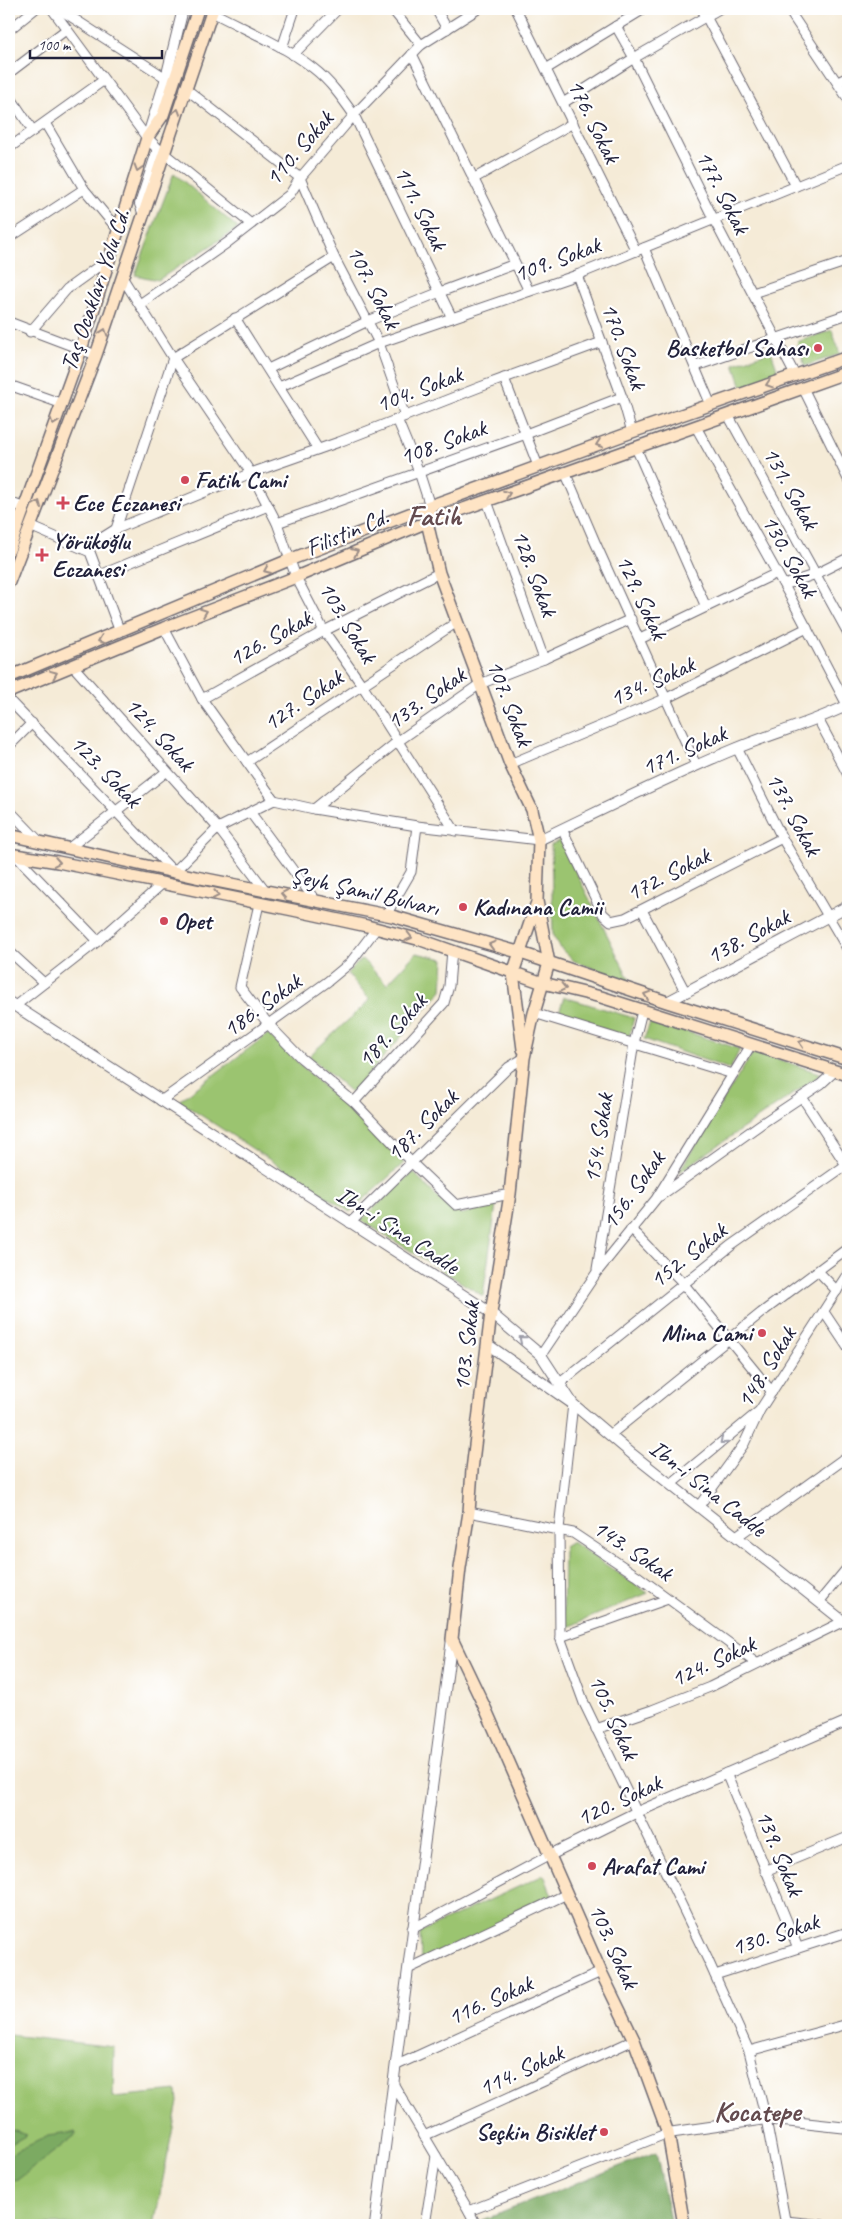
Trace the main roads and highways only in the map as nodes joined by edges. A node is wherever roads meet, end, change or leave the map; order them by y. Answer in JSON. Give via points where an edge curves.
{"nodes":[{"id":1,"x":198,"y":9,"type":"edge"},
{"id":2,"x":212,"y":11,"type":"edge"},
{"id":3,"x":848,"y":357,"type":"edge"},
{"id":4,"x":848,"y":372,"type":"edge"},
{"id":5,"x":430,"y":506,"type":"junction"},
{"id":6,"x":427,"y":522,"type":"junction"},
{"id":7,"x":9,"y":550,"type":"edge"},
{"id":8,"x":9,"y":582,"type":"edge"},
{"id":9,"x":9,"y":677,"type":"edge"},
{"id":10,"x":9,"y":692,"type":"edge"},
{"id":11,"x":9,"y":835,"type":"edge"},
{"id":12,"x":12,"y":855,"type":"edge"},
{"id":13,"x":537,"y":901,"type":"junction"},
{"id":14,"x":518,"y":952,"type":"junction"},
{"id":15,"x":549,"y":963,"type":"junction"},
{"id":16,"x":513,"y":973,"type":"junction"},
{"id":17,"x":543,"y":983,"type":"junction"},
{"id":18,"x":524,"y":1058,"type":"junction"},
{"id":19,"x":848,"y":1059,"type":"edge"},
{"id":20,"x":848,"y":1075,"type":"edge"},
{"id":21,"x":684,"y":2225,"type":"edge"}],
"edges":[{"from":1,"to":7,"type":"main road","name":"Taş Ocakları Yolu Cd.","one_way":true,"via":[[163,115],[147,138],[81,350]]},
{"from":8,"to":2,"type":"main road","name":"Taş Ocakları Yolu Cd.","one_way":true,"via":[[96,356]]},
{"from":3,"to":5,"type":"main road","name":"Filistin Cd.","one_way":true},
{"from":6,"to":4,"type":"main road","name":"Filistin Cd.","one_way":true},
{"from":5,"to":6,"type":"main road"},
{"from":5,"to":9,"type":"main road","name":"Filistin Cd.","one_way":true,"via":[[289,560]]},
{"from":10,"to":6,"type":"main road","name":"Filistin Cd.","one_way":true},
{"from":6,"to":13,"type":"main road","name":"107. Sokak","via":[[439,573],[510,764],[532,810],[539,840]]},
{"from":14,"to":11,"type":"main road","name":"Şeyh Şamil Bulvarı","one_way":true,"via":[[386,915]]},
{"from":12,"to":16,"type":"main road","name":"Şeyh Şamil Bulvarı","one_way":true,"via":[[376,929],[421,940]]},
{"from":13,"to":14,"type":"main road","name":"103. Sokak","via":[[532,922]]},
{"from":13,"to":15,"type":"main road"},
{"from":14,"to":15,"type":"main road","name":"Şeyh Şamil Bulvarı"},
{"from":14,"to":16,"type":"main road","name":"103. Sokak"},
{"from":15,"to":17,"type":"main road","name":"103. Sokak"},
{"from":19,"to":15,"type":"main road","name":"Şeyh Şamil Bulvarı","one_way":true},
{"from":16,"to":17,"type":"main road","name":"Şeyh Şamil Bulvarı"},
{"from":16,"to":18,"type":"main road","name":"103. Sokak"},
{"from":17,"to":18,"type":"main road","name":"103. Sokak"},
{"from":17,"to":20,"type":"main road","name":"Şeyh Şamil Bulvarı","one_way":true,"via":[[601,997]]},
{"from":18,"to":21,"type":"main road","name":"103. Sokak","via":[[510,1194],[491,1313],[452,1639],[634,2040],[668,2133]]}]}
